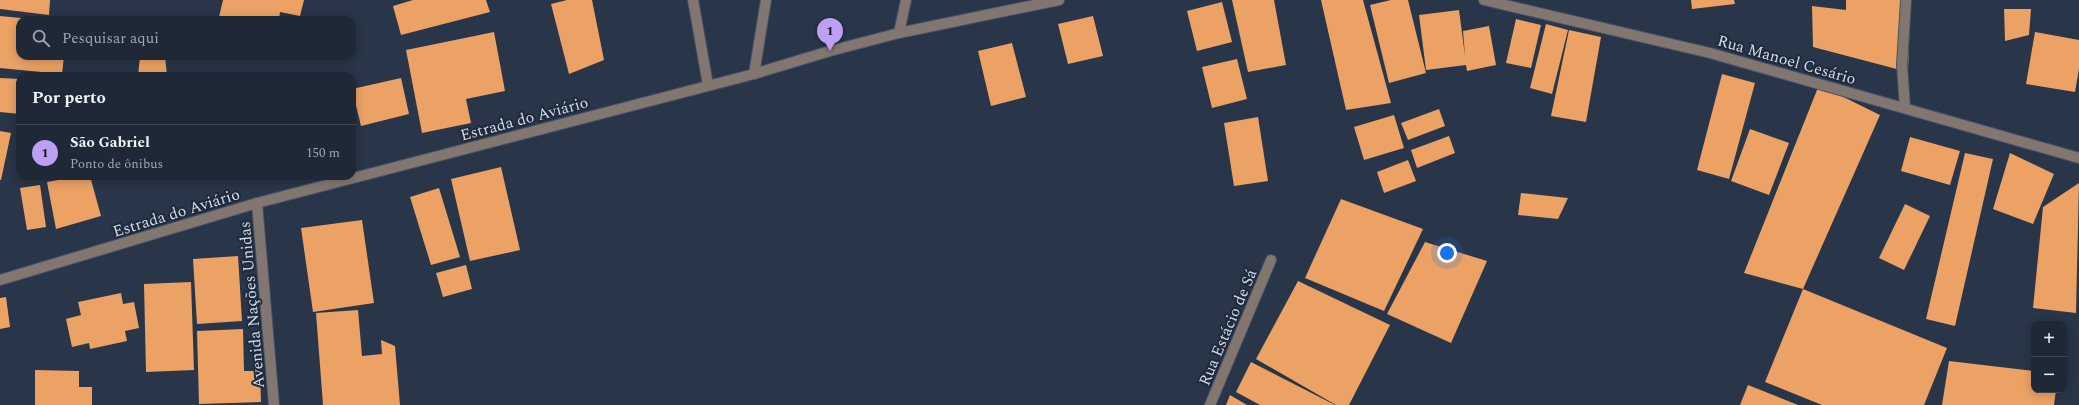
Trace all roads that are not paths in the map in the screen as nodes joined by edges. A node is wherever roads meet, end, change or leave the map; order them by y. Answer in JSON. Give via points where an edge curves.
{"nodes":[{"id":1,"x":693,"y":0,"type":"edge"},
{"id":2,"x":766,"y":0,"type":"edge"},
{"id":3,"x":906,"y":0,"type":"edge"},
{"id":4,"x":1059,"y":0,"type":"edge"},
{"id":5,"x":1484,"y":0,"type":"edge"},
{"id":6,"x":1906,"y":0,"type":"edge"},
{"id":7,"x":899,"y":33,"type":"junction"},
{"id":8,"x":754,"y":74,"type":"junction"},
{"id":9,"x":708,"y":85,"type":"junction"},
{"id":10,"x":1905,"y":108,"type":"junction"},
{"id":11,"x":2079,"y":158,"type":"edge"},
{"id":12,"x":356,"y":177,"type":"edge"},
{"id":13,"x":345,"y":180,"type":"edge"},
{"id":14,"x":257,"y":203,"type":"junction"},
{"id":15,"x":1271,"y":260,"type":"dead end"},
{"id":16,"x":0,"y":280,"type":"edge"},
{"id":17,"x":274,"y":405,"type":"edge"},
{"id":18,"x":1210,"y":405,"type":"edge"}],
"edges":[{"from":1,"to":9,"type":"street"},
{"from":2,"to":8,"type":"street"},
{"from":3,"to":7,"type":"street"},
{"from":4,"to":7,"type":"street","name":"Estrada do Aviário"},
{"from":5,"to":10,"type":"street","name":"Rua Manoel Cesário","via":[[1710,53]]},
{"from":6,"to":10,"type":"street","via":[[1902,65]]},
{"from":7,"to":8,"type":"street","name":"Estrada do Aviário"},
{"from":8,"to":9,"type":"street","name":"Estrada do Aviário"},
{"from":9,"to":12,"type":"street","name":"Estrada do Aviário"},
{"from":10,"to":11,"type":"street","name":"Rua Manoel Cesário"},
{"from":13,"to":14,"type":"street","name":"Estrada do Aviário"},
{"from":14,"to":16,"type":"street","name":"Estrada do Aviário"},
{"from":14,"to":17,"type":"street","name":"Avenida Nações Unidas"},
{"from":15,"to":18,"type":"street","name":"Rua Estácio de Sá"}]}
